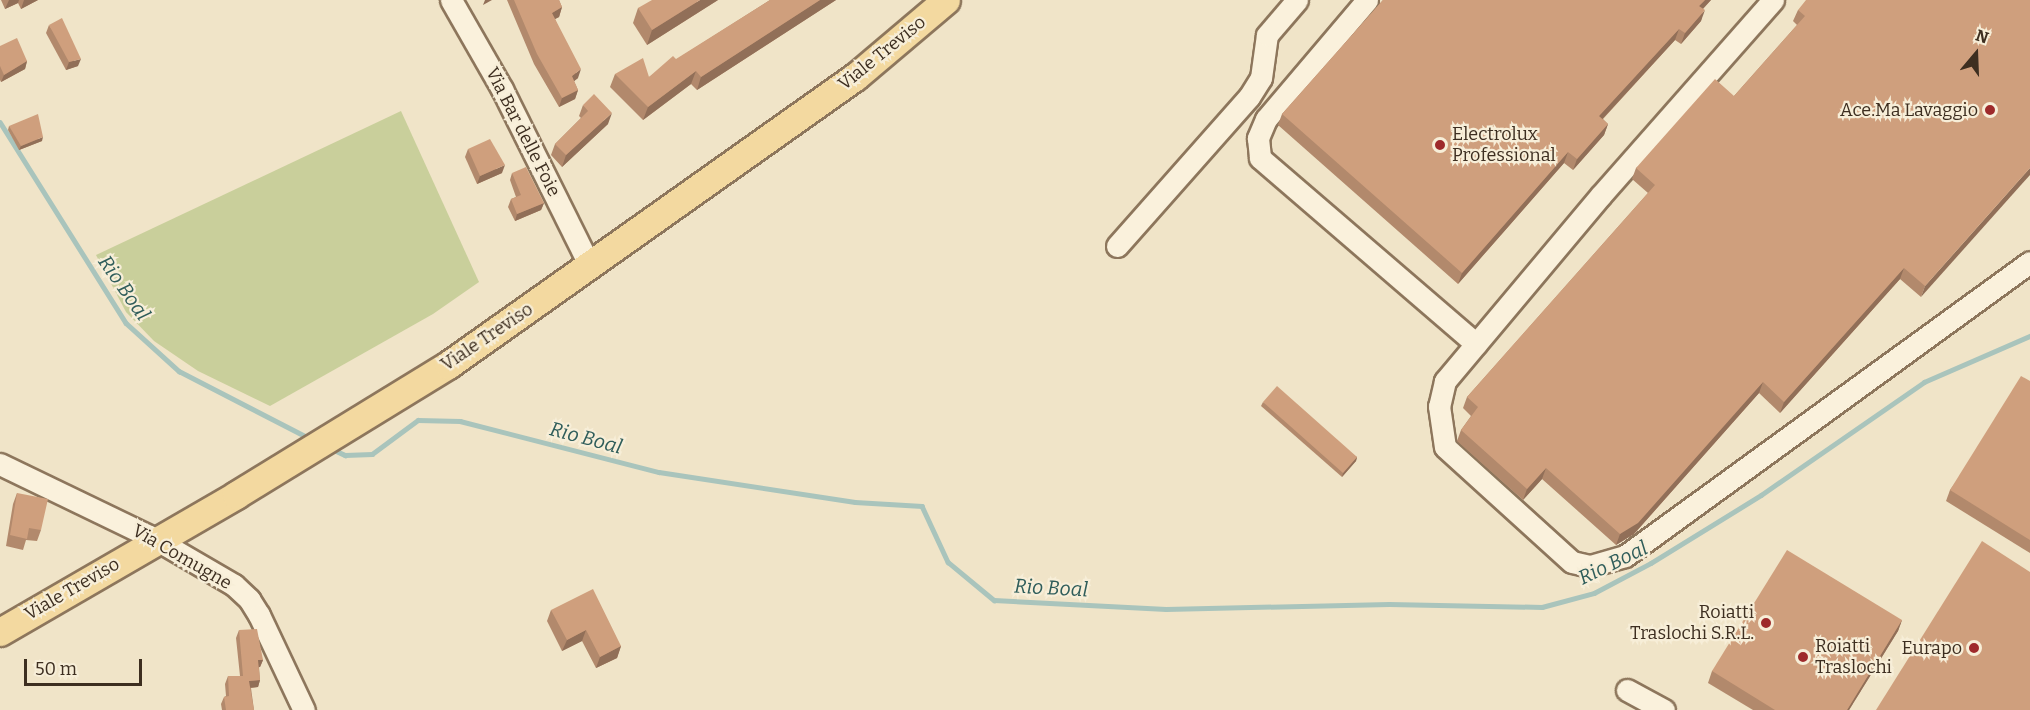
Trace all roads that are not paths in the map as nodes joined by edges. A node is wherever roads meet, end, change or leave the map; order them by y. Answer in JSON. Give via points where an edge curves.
{"nodes":[{"id":1,"x":451,"y":0,"type":"edge"},
{"id":2,"x":946,"y":0,"type":"edge"},
{"id":3,"x":1297,"y":0,"type":"edge"},
{"id":4,"x":1367,"y":0,"type":"edge"},
{"id":5,"x":1773,"y":0,"type":"edge"},
{"id":6,"x":1118,"y":246,"type":"dead end"},
{"id":7,"x":2030,"y":262,"type":"edge"},
{"id":8,"x":590,"y":266,"type":"junction"},
{"id":9,"x":1476,"y":344,"type":"junction"},
{"id":10,"x":0,"y":464,"type":"edge"},
{"id":11,"x":157,"y":540,"type":"junction"},
{"id":12,"x":0,"y":632,"type":"edge"},
{"id":13,"x":1627,"y":690,"type":"dead end"},
{"id":14,"x":304,"y":710,"type":"edge"},
{"id":15,"x":1664,"y":710,"type":"edge"}],
"edges":[{"from":1,"to":8,"type":"street","name":"Via Bar delle Foie","via":[[502,89]]},
{"from":2,"to":8,"type":"main road","name":"Viale Treviso","via":[[855,77]]},
{"from":3,"to":6,"type":"street","via":[[1267,35],[1261,78],[1249,97]]},
{"from":4,"to":9,"type":"street","via":[[1266,119],[1258,138],[1260,158]]},
{"from":5,"to":9,"type":"street","via":[[1600,195]]},
{"from":7,"to":9,"type":"street","via":[[1625,556],[1590,566],[1572,562],[1445,447],[1439,406],[1445,381]]},
{"from":8,"to":11,"type":"main road","name":"Viale Treviso","via":[[448,365]]},
{"from":10,"to":11,"type":"street","name":"Via Comugne"},
{"from":11,"to":12,"type":"main road","name":"Viale Treviso"},
{"from":11,"to":14,"type":"street","name":"Via Comugne","via":[[234,585],[249,599]]},
{"from":13,"to":15,"type":"street"}]}
